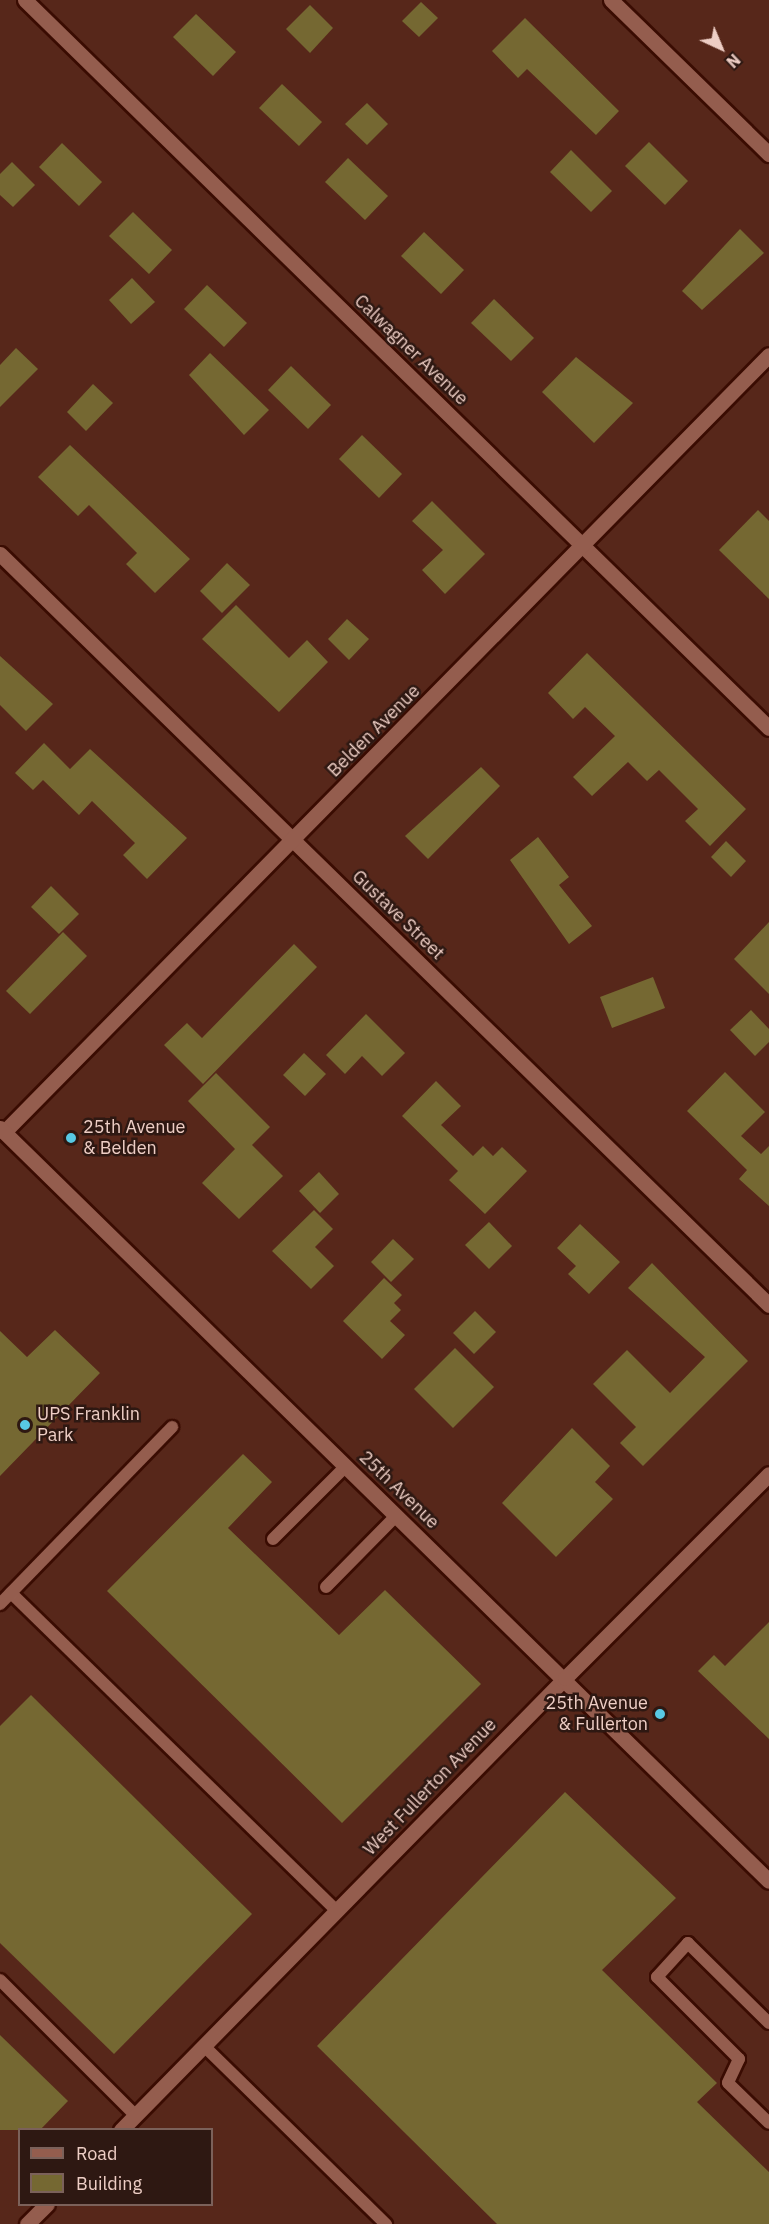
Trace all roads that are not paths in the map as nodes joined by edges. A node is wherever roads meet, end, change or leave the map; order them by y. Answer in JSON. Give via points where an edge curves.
{"nodes":[{"id":1,"x":25,"y":0,"type":"edge"},
{"id":2,"x":611,"y":0,"type":"edge"},
{"id":3,"x":769,"y":154,"type":"edge"},
{"id":4,"x":769,"y":355,"type":"edge"},
{"id":5,"x":583,"y":546,"type":"junction"},
{"id":6,"x":0,"y":554,"type":"edge"},
{"id":7,"x":769,"y":728,"type":"edge"},
{"id":8,"x":294,"y":840,"type":"junction"},
{"id":9,"x":2,"y":1130,"type":"edge"},
{"id":10,"x":769,"y":1305,"type":"edge"},
{"id":11,"x":172,"y":1427,"type":"dead end"},
{"id":12,"x":346,"y":1466,"type":"junction"},
{"id":13,"x":769,"y":1474,"type":"edge"},
{"id":14,"x":397,"y":1515,"type":"junction"},
{"id":15,"x":273,"y":1539,"type":"dead end"},
{"id":16,"x":326,"y":1587,"type":"dead end"},
{"id":17,"x":11,"y":1593,"type":"junction"},
{"id":18,"x":0,"y":1604,"type":"edge"},
{"id":19,"x":565,"y":1678,"type":"junction"},
{"id":20,"x":769,"y":1881,"type":"edge"},
{"id":21,"x":336,"y":1910,"type":"junction"},
{"id":22,"x":0,"y":1980,"type":"edge"},
{"id":23,"x":769,"y":2023,"type":"edge"},
{"id":24,"x":204,"y":2046,"type":"junction"},
{"id":25,"x":135,"y":2115,"type":"junction"},
{"id":26,"x":769,"y":2124,"type":"edge"},
{"id":27,"x":123,"y":2128,"type":"edge"},
{"id":28,"x":46,"y":2206,"type":"edge"},
{"id":29,"x":27,"y":2224,"type":"edge"},
{"id":30,"x":386,"y":2224,"type":"edge"}],
"edges":[{"from":1,"to":5,"type":"street","name":"Calwagner Avenue"},
{"from":2,"to":3,"type":"street"},
{"from":4,"to":5,"type":"street","name":"Belden Avenue"},
{"from":5,"to":7,"type":"street","name":"Calwagner Avenue"},
{"from":5,"to":8,"type":"street","name":"Belden Avenue"},
{"from":6,"to":8,"type":"street","name":"Gustave Street"},
{"from":8,"to":9,"type":"street","name":"Belden Avenue"},
{"from":8,"to":10,"type":"street","name":"Gustave Street"},
{"from":9,"to":12,"type":"street","name":"25th Avenue"},
{"from":11,"to":17,"type":"lane"},
{"from":12,"to":14,"type":"street","name":"25th Avenue"},
{"from":12,"to":15,"type":"lane"},
{"from":13,"to":19,"type":"street","name":"West Fullerton Avenue"},
{"from":14,"to":16,"type":"lane"},
{"from":14,"to":19,"type":"street","name":"25th Avenue"},
{"from":17,"to":18,"type":"lane"},
{"from":17,"to":21,"type":"lane"},
{"from":19,"to":20,"type":"street","name":"25th Avenue"},
{"from":19,"to":21,"type":"street","name":"West Fullerton Avenue"},
{"from":21,"to":24,"type":"street","name":"West Fullerton Avenue"},
{"from":22,"to":25,"type":"lane"},
{"from":23,"to":26,"type":"lane","via":[[688,1943],[657,1977],[739,2059],[728,2083]]},
{"from":24,"to":25,"type":"street","name":"West Fullerton Avenue"},
{"from":24,"to":30,"type":"lane"},
{"from":25,"to":27,"type":"street","name":"West Fullerton Avenue"},
{"from":28,"to":29,"type":"street"}]}
